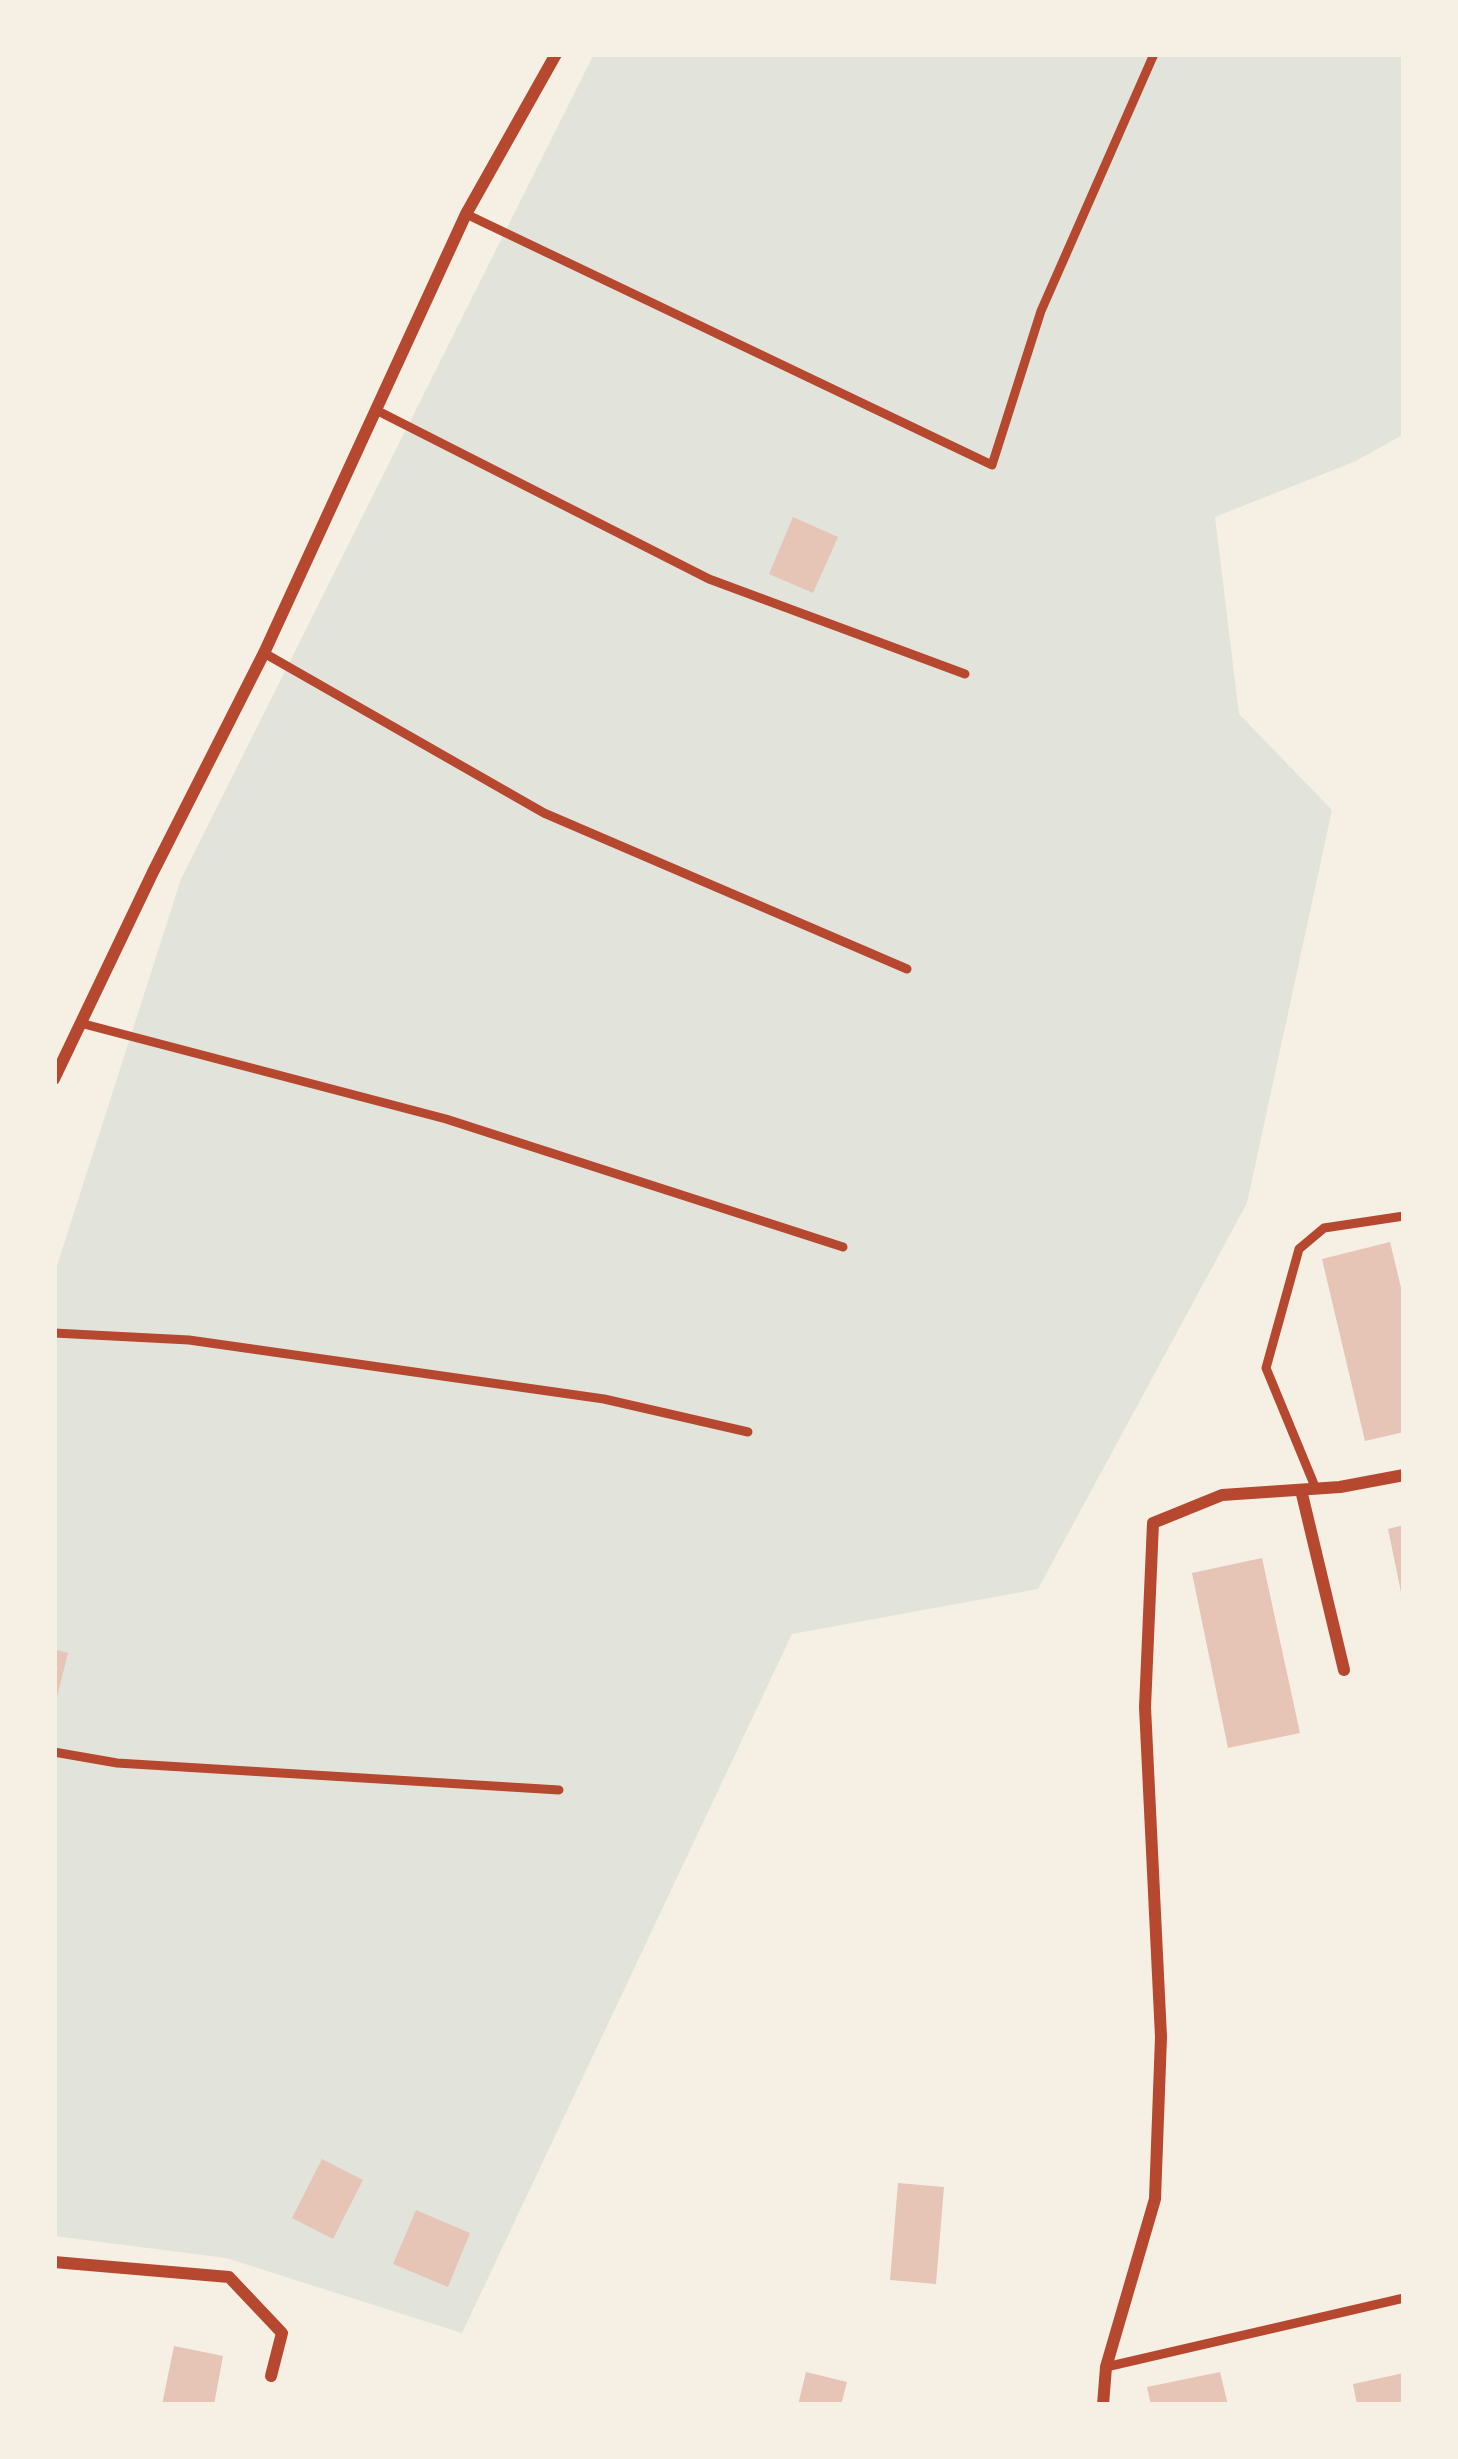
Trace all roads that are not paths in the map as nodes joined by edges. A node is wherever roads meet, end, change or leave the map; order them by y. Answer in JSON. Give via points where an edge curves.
{"nodes":[{"id":1,"x":556,"y":54,"type":"edge"},
{"id":2,"x":1154,"y":54,"type":"edge"},
{"id":3,"x":466,"y":214,"type":"junction"},
{"id":4,"x":378,"y":411,"type":"junction"},
{"id":5,"x":264,"y":653,"type":"junction"},
{"id":6,"x":964,"y":674,"type":"dead end"},
{"id":7,"x":907,"y":969,"type":"dead end"},
{"id":8,"x":84,"y":1024,"type":"junction"},
{"id":9,"x":54,"y":1079,"type":"edge"},
{"id":10,"x":1404,"y":1216,"type":"edge"},
{"id":11,"x":843,"y":1247,"type":"dead end"},
{"id":12,"x":54,"y":1333,"type":"edge"},
{"id":13,"x":748,"y":1432,"type":"dead end"},
{"id":14,"x":1404,"y":1474,"type":"edge"},
{"id":15,"x":1309,"y":1489,"type":"junction"},
{"id":16,"x":1344,"y":1670,"type":"dead end"},
{"id":17,"x":54,"y":1753,"type":"edge"},
{"id":18,"x":560,"y":1790,"type":"dead end"},
{"id":19,"x":54,"y":2262,"type":"edge"},
{"id":20,"x":1404,"y":2298,"type":"edge"},
{"id":21,"x":1106,"y":2367,"type":"junction"},
{"id":22,"x":271,"y":2376,"type":"dead end"},
{"id":23,"x":1103,"y":2405,"type":"edge"}],
"edges":[{"from":1,"to":3,"type":"street"},
{"from":2,"to":3,"type":"lane","via":[[1041,311],[992,465]]},
{"from":3,"to":4,"type":"street"},
{"from":4,"to":5,"type":"street"},
{"from":4,"to":6,"type":"lane","via":[[709,579]]},
{"from":5,"to":7,"type":"lane","via":[[544,813]]},
{"from":5,"to":8,"type":"street"},
{"from":8,"to":9,"type":"street"},
{"from":8,"to":11,"type":"lane","via":[[446,1119]]},
{"from":10,"to":15,"type":"lane","via":[[1324,1228],[1299,1249],[1266,1369]]},
{"from":12,"to":13,"type":"lane","via":[[189,1340],[604,1399]]},
{"from":14,"to":15,"type":"street"},
{"from":15,"to":16,"type":"street"},
{"from":15,"to":21,"type":"street","via":[[1222,1495],[1154,1523],[1145,1708],[1161,2037],[1155,2199]]},
{"from":17,"to":18,"type":"lane"},
{"from":19,"to":22,"type":"street","via":[[229,2277],[282,2333]]},
{"from":20,"to":21,"type":"lane"},
{"from":21,"to":23,"type":"street"}]}
